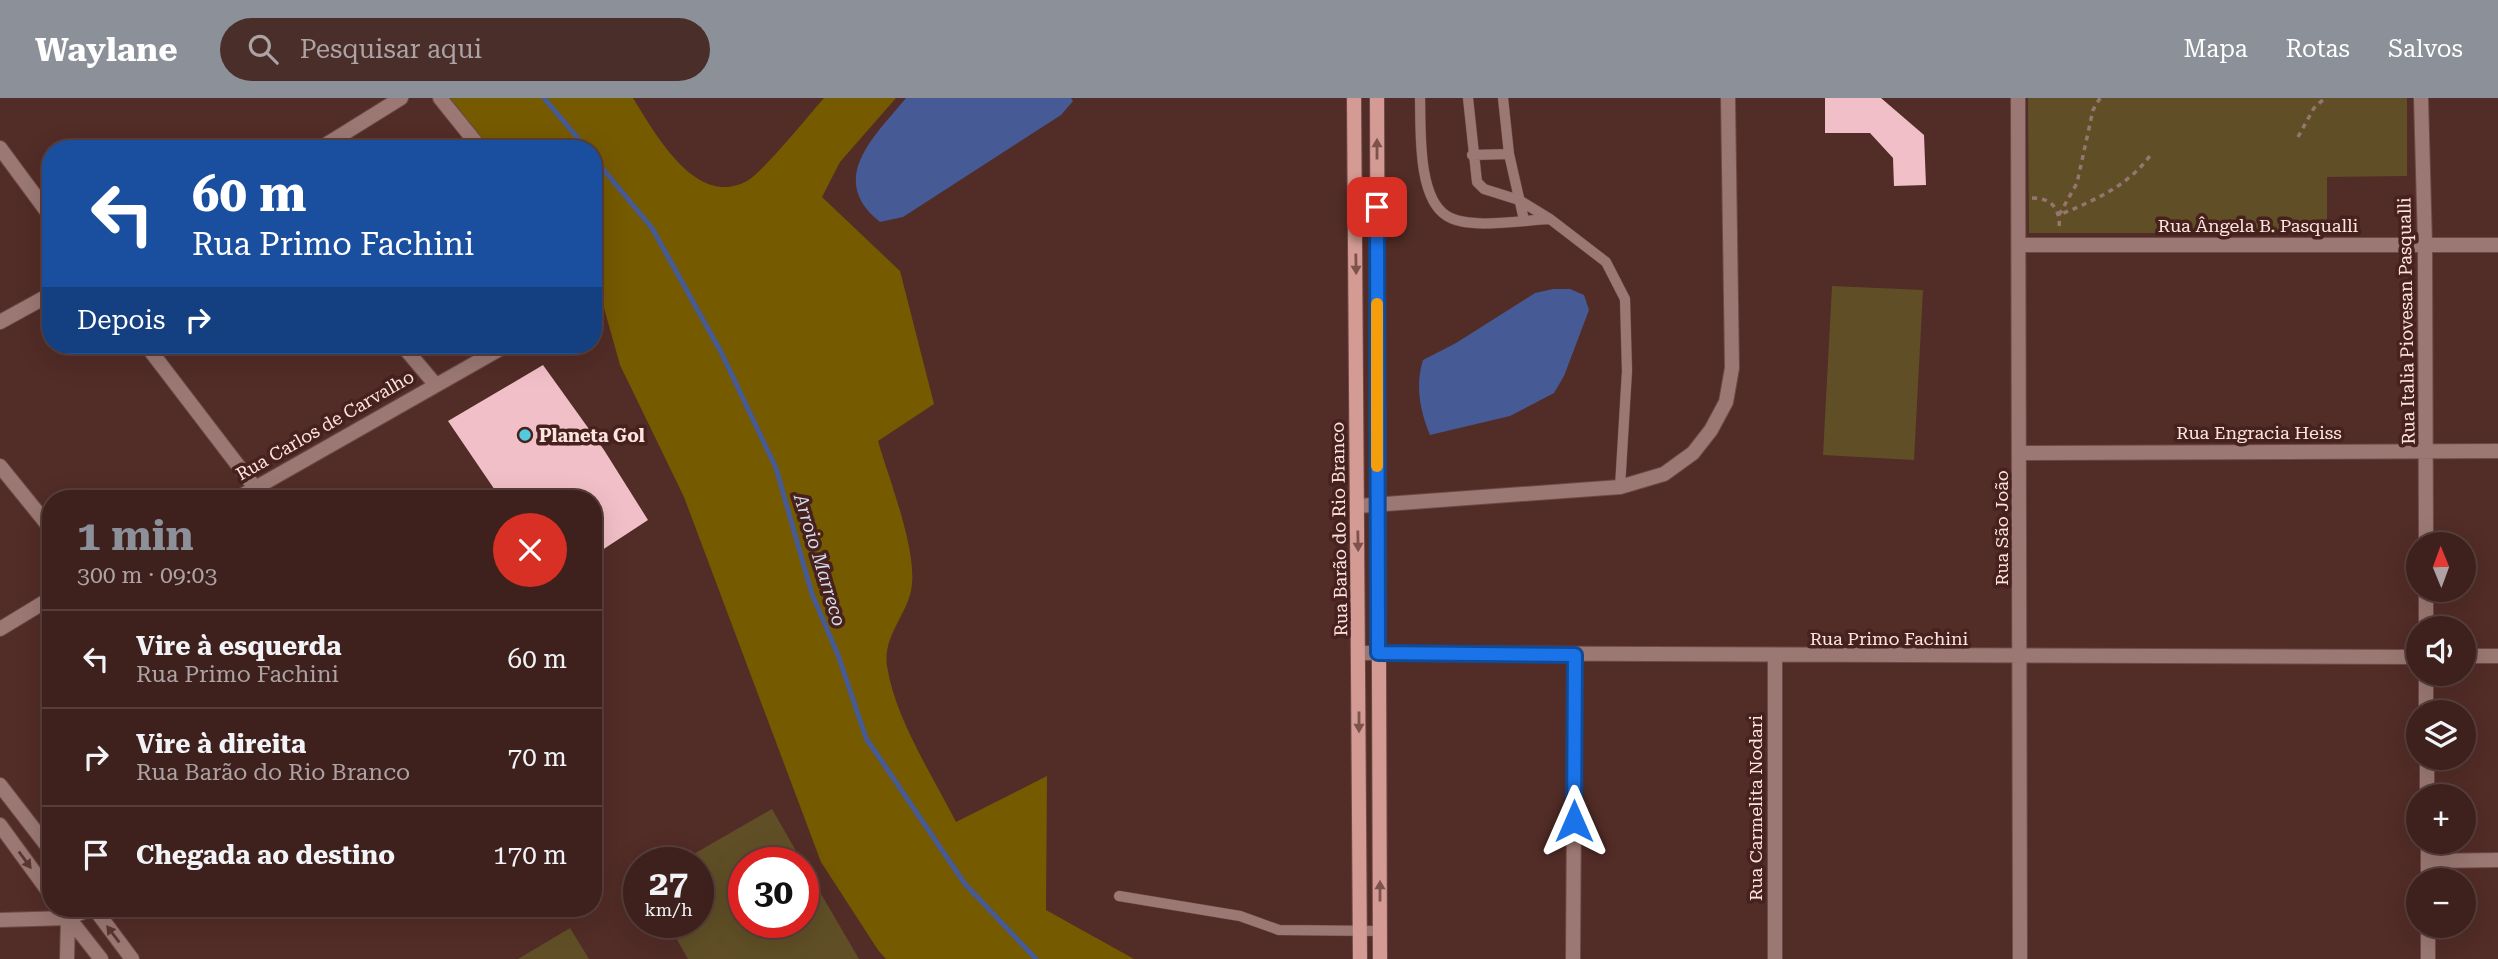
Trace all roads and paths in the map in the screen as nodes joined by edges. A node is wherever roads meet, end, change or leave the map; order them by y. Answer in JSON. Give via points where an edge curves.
{"nodes":[{"id":1,"x":401,"y":98,"type":"edge"},
{"id":2,"x":440,"y":98,"type":"edge"},
{"id":3,"x":1354,"y":98,"type":"edge"},
{"id":4,"x":1377,"y":98,"type":"edge"},
{"id":5,"x":1420,"y":98,"type":"edge"},
{"id":6,"x":1468,"y":98,"type":"edge"},
{"id":7,"x":1503,"y":98,"type":"edge"},
{"id":8,"x":1728,"y":98,"type":"edge"},
{"id":9,"x":2018,"y":98,"type":"edge"},
{"id":10,"x":2100,"y":98,"type":"edge"},
{"id":11,"x":2325,"y":98,"type":"edge"},
{"id":12,"x":2421,"y":98,"type":"edge"},
{"id":13,"x":2298,"y":137,"type":"dead end"},
{"id":14,"x":333,"y":140,"type":"edge"},
{"id":15,"x":474,"y":140,"type":"edge"},
{"id":16,"x":0,"y":148,"type":"edge"},
{"id":17,"x":2152,"y":153,"type":"dead end"},
{"id":18,"x":1509,"y":154,"type":"junction"},
{"id":19,"x":1472,"y":155,"type":"junction"},
{"id":20,"x":2019,"y":199,"type":"junction"},
{"id":21,"x":1519,"y":200,"type":"junction"},
{"id":22,"x":42,"y":205,"type":"edge"},
{"id":23,"x":2059,"y":215,"type":"junction"},
{"id":24,"x":1550,"y":219,"type":"junction"},
{"id":25,"x":1524,"y":220,"type":"junction"},
{"id":26,"x":2057,"y":244,"type":"junction"},
{"id":27,"x":2425,"y":244,"type":"junction"},
{"id":28,"x":2019,"y":245,"type":"junction"},
{"id":29,"x":2498,"y":245,"type":"edge"},
{"id":30,"x":42,"y":298,"type":"edge"},
{"id":31,"x":0,"y":322,"type":"edge"},
{"id":32,"x":153,"y":354,"type":"edge"},
{"id":33,"x":410,"y":354,"type":"edge"},
{"id":34,"x":490,"y":354,"type":"edge"},
{"id":35,"x":435,"y":384,"type":"junction"},
{"id":36,"x":2426,"y":450,"type":"junction"},
{"id":37,"x":2498,"y":451,"type":"edge"},
{"id":38,"x":2021,"y":453,"type":"junction"},
{"id":39,"x":0,"y":466,"type":"edge"},
{"id":40,"x":1620,"y":486,"type":"junction"},
{"id":41,"x":256,"y":489,"type":"joint"},
{"id":42,"x":1377,"y":505,"type":"junction"},
{"id":43,"x":1358,"y":506,"type":"junction"},
{"id":44,"x":42,"y":518,"type":"edge"},
{"id":45,"x":2426,"y":532,"type":"edge"},
{"id":46,"x":42,"y":603,"type":"edge"},
{"id":47,"x":0,"y":629,"type":"edge"},
{"id":48,"x":1359,"y":653,"type":"junction"},
{"id":49,"x":1378,"y":653,"type":"junction"},
{"id":50,"x":1575,"y":655,"type":"junction"},
{"id":51,"x":2476,"y":656,"type":"edge"},
{"id":52,"x":2498,"y":656,"type":"edge"},
{"id":53,"x":1775,"y":657,"type":"junction"},
{"id":54,"x":2406,"y":657,"type":"edge"},
{"id":55,"x":2020,"y":658,"type":"junction"},
{"id":56,"x":0,"y":785,"type":"edge"},
{"id":57,"x":0,"y":825,"type":"edge"},
{"id":58,"x":42,"y":839,"type":"edge"},
{"id":59,"x":2428,"y":854,"type":"edge"},
{"id":60,"x":2498,"y":860,"type":"edge"},
{"id":61,"x":2428,"y":861,"type":"junction"},
{"id":62,"x":2428,"y":868,"type":"edge"},
{"id":63,"x":42,"y":883,"type":"edge"},
{"id":64,"x":1119,"y":896,"type":"dead end"},
{"id":65,"x":42,"y":915,"type":"edge"},
{"id":66,"x":64,"y":917,"type":"edge"},
{"id":67,"x":67,"y":917,"type":"edge"},
{"id":68,"x":101,"y":917,"type":"edge"},
{"id":69,"x":0,"y":920,"type":"edge"},
{"id":70,"x":1360,"y":931,"type":"junction"},
{"id":71,"x":1380,"y":931,"type":"junction"},
{"id":72,"x":2428,"y":938,"type":"edge"},
{"id":73,"x":67,"y":959,"type":"edge"},
{"id":74,"x":101,"y":959,"type":"edge"},
{"id":75,"x":132,"y":959,"type":"edge"},
{"id":76,"x":1360,"y":959,"type":"edge"},
{"id":77,"x":1380,"y":959,"type":"edge"},
{"id":78,"x":1573,"y":959,"type":"edge"},
{"id":79,"x":1774,"y":959,"type":"edge"},
{"id":80,"x":2020,"y":959,"type":"edge"},
{"id":81,"x":2428,"y":959,"type":"edge"}],
"edges":[{"from":1,"to":14,"type":"street"},
{"from":2,"to":15,"type":"street"},
{"from":3,"to":43,"type":"main road","name":"Rua Barão do Rio Branco","one_way":true},
{"from":42,"to":4,"type":"main road","one_way":true},
{"from":5,"to":25,"type":"lane","via":[[1425,180],[1431,198],[1447,216],[1472,223]]},
{"from":6,"to":19,"type":"lane"},
{"from":7,"to":18,"type":"lane"},
{"from":8,"to":40,"type":"street","via":[[1732,368],[1726,402],[1693,453],[1664,474]]},
{"from":9,"to":20,"type":"street","name":"Rua São João"},
{"from":10,"to":23,"type":"path","via":[[2093,110],[2077,183]]},
{"from":11,"to":13,"type":"path"},
{"from":12,"to":27,"type":"street","name":"Rua Italia Piovesan Pasqualli"},
{"from":16,"to":22,"type":"street"},
{"from":17,"to":23,"type":"path","via":[[2106,195]]},
{"from":18,"to":19,"type":"lane"},
{"from":18,"to":21,"type":"lane"},
{"from":19,"to":21,"type":"lane","via":[[1477,182],[1484,189]]},
{"from":20,"to":23,"type":"path","via":[[2047,199]]},
{"from":20,"to":28,"type":"street","name":"Rua São João"},
{"from":21,"to":24,"type":"lane"},
{"from":21,"to":25,"type":"lane"},
{"from":23,"to":26,"type":"path"},
{"from":24,"to":25,"type":"lane"},
{"from":24,"to":40,"type":"lane","via":[[1606,262],[1625,299],[1627,371]]},
{"from":26,"to":27,"type":"street","name":"Rua Ângela B. Pasqualli"},
{"from":26,"to":28,"type":"street","name":"Rua Ângela B. Pasqualli"},
{"from":27,"to":29,"type":"street","name":"Rua Ângela B. Pasqualli"},
{"from":27,"to":36,"type":"street","name":"Rua Italia Piovesan Pasqualli"},
{"from":28,"to":38,"type":"street","name":"Rua São João"},
{"from":30,"to":31,"type":"street"},
{"from":32,"to":41,"type":"street"},
{"from":33,"to":35,"type":"street"},
{"from":34,"to":35,"type":"street","name":"Rua Carlos de Carvalho"},
{"from":35,"to":41,"type":"street","name":"Rua Carlos de Carvalho"},
{"from":36,"to":37,"type":"street","name":"Rua Engracia Heiss"},
{"from":36,"to":38,"type":"street","name":"Rua Engracia Heiss"},
{"from":36,"to":45,"type":"street","name":"Rua Italia Piovesan Pasqualli"},
{"from":38,"to":55,"type":"street","name":"Rua São João"},
{"from":39,"to":44,"type":"street"},
{"from":40,"to":42,"type":"street"},
{"from":42,"to":43,"type":"street"},
{"from":42,"to":49,"type":"main road"},
{"from":43,"to":48,"type":"main road","name":"Rua Barão do Rio Branco","one_way":true},
{"from":46,"to":47,"type":"street"},
{"from":48,"to":49,"type":"street","name":"Rua Primo Fachini"},
{"from":48,"to":70,"type":"main road","name":"Rua Barão do Rio Branco","one_way":true},
{"from":49,"to":50,"type":"street","name":"Rua Primo Fachini"},
{"from":71,"to":49,"type":"main road","one_way":true},
{"from":50,"to":53,"type":"street","name":"Rua Primo Fachini"},
{"from":50,"to":78,"type":"street"},
{"from":51,"to":52,"type":"street"},
{"from":53,"to":55,"type":"street","name":"Rua Primo Fachini"},
{"from":53,"to":79,"type":"street","name":"Rua Carmelita Nodari"},
{"from":54,"to":55,"type":"street","name":"Rua Primo Fachini"},
{"from":55,"to":80,"type":"street","name":"Rua São João"},
{"from":56,"to":58,"type":"street"},
{"from":57,"to":63,"type":"street","one_way":true},
{"from":59,"to":61,"type":"street"},
{"from":60,"to":61,"type":"street"},
{"from":61,"to":62,"type":"street"},
{"from":64,"to":70,"type":"lane","via":[[1240,916],[1279,930]]},
{"from":65,"to":69,"type":"street"},
{"from":66,"to":73,"type":"street"},
{"from":67,"to":74,"type":"street"},
{"from":75,"to":68,"type":"street","one_way":true},
{"from":70,"to":71,"type":"lane"},
{"from":70,"to":76,"type":"main road","name":"Rua Barão do Rio Branco"},
{"from":71,"to":77,"type":"main road"},
{"from":72,"to":81,"type":"street"}]}
